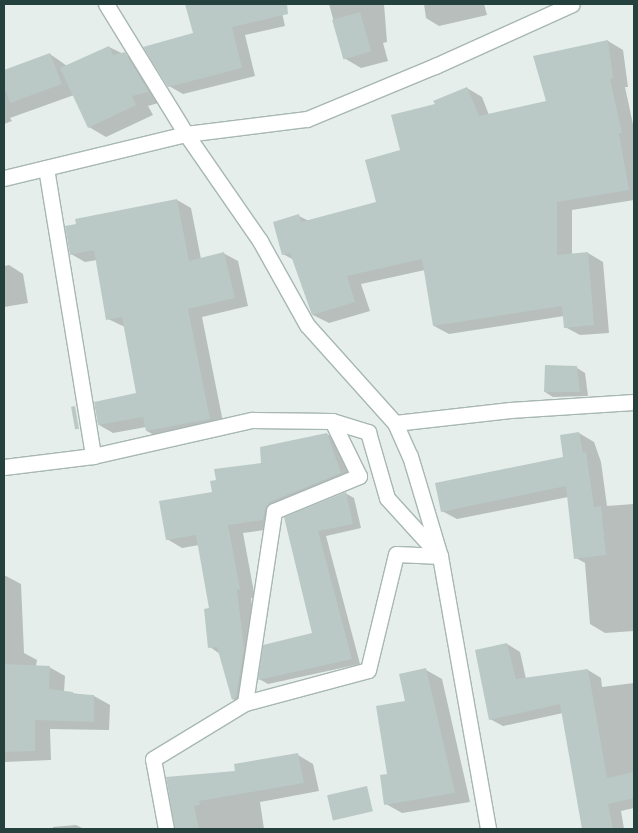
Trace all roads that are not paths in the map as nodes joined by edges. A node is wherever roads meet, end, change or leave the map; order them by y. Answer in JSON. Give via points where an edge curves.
{"nodes":[{"id":1,"x":106,"y":4,"type":"edge"},
{"id":2,"x":572,"y":4,"type":"edge"},
{"id":3,"x":186,"y":134,"type":"junction"},
{"id":4,"x":46,"y":168,"type":"junction"},
{"id":5,"x":4,"y":178,"type":"edge"},
{"id":6,"x":634,"y":402,"type":"edge"},
{"id":7,"x":332,"y":421,"type":"junction"},
{"id":8,"x":395,"y":423,"type":"junction"},
{"id":9,"x":92,"y":456,"type":"junction"},
{"id":10,"x":4,"y":467,"type":"edge"},
{"id":11,"x":440,"y":556,"type":"junction"},
{"id":12,"x":246,"y":703,"type":"junction"},
{"id":13,"x":166,"y":829,"type":"edge"},
{"id":14,"x":488,"y":829,"type":"edge"}],
"edges":[{"from":1,"to":3,"type":"street"},
{"from":2,"to":3,"type":"street","via":[[307,119]]},
{"from":3,"to":4,"type":"street"},
{"from":3,"to":8,"type":"street","via":[[260,241],[307,325]]},
{"from":4,"to":5,"type":"street"},
{"from":4,"to":9,"type":"street"},
{"from":6,"to":8,"type":"street","via":[[510,410]]},
{"from":7,"to":9,"type":"street","via":[[252,420]]},
{"from":7,"to":11,"type":"street","via":[[368,432],[387,498]]},
{"from":7,"to":12,"type":"street","via":[[359,476],[274,511]]},
{"from":8,"to":11,"type":"street","via":[[410,456]]},
{"from":9,"to":10,"type":"street"},
{"from":11,"to":12,"type":"street","via":[[396,554],[368,670]]},
{"from":11,"to":14,"type":"street"},
{"from":12,"to":13,"type":"street","via":[[153,760]]}]}
